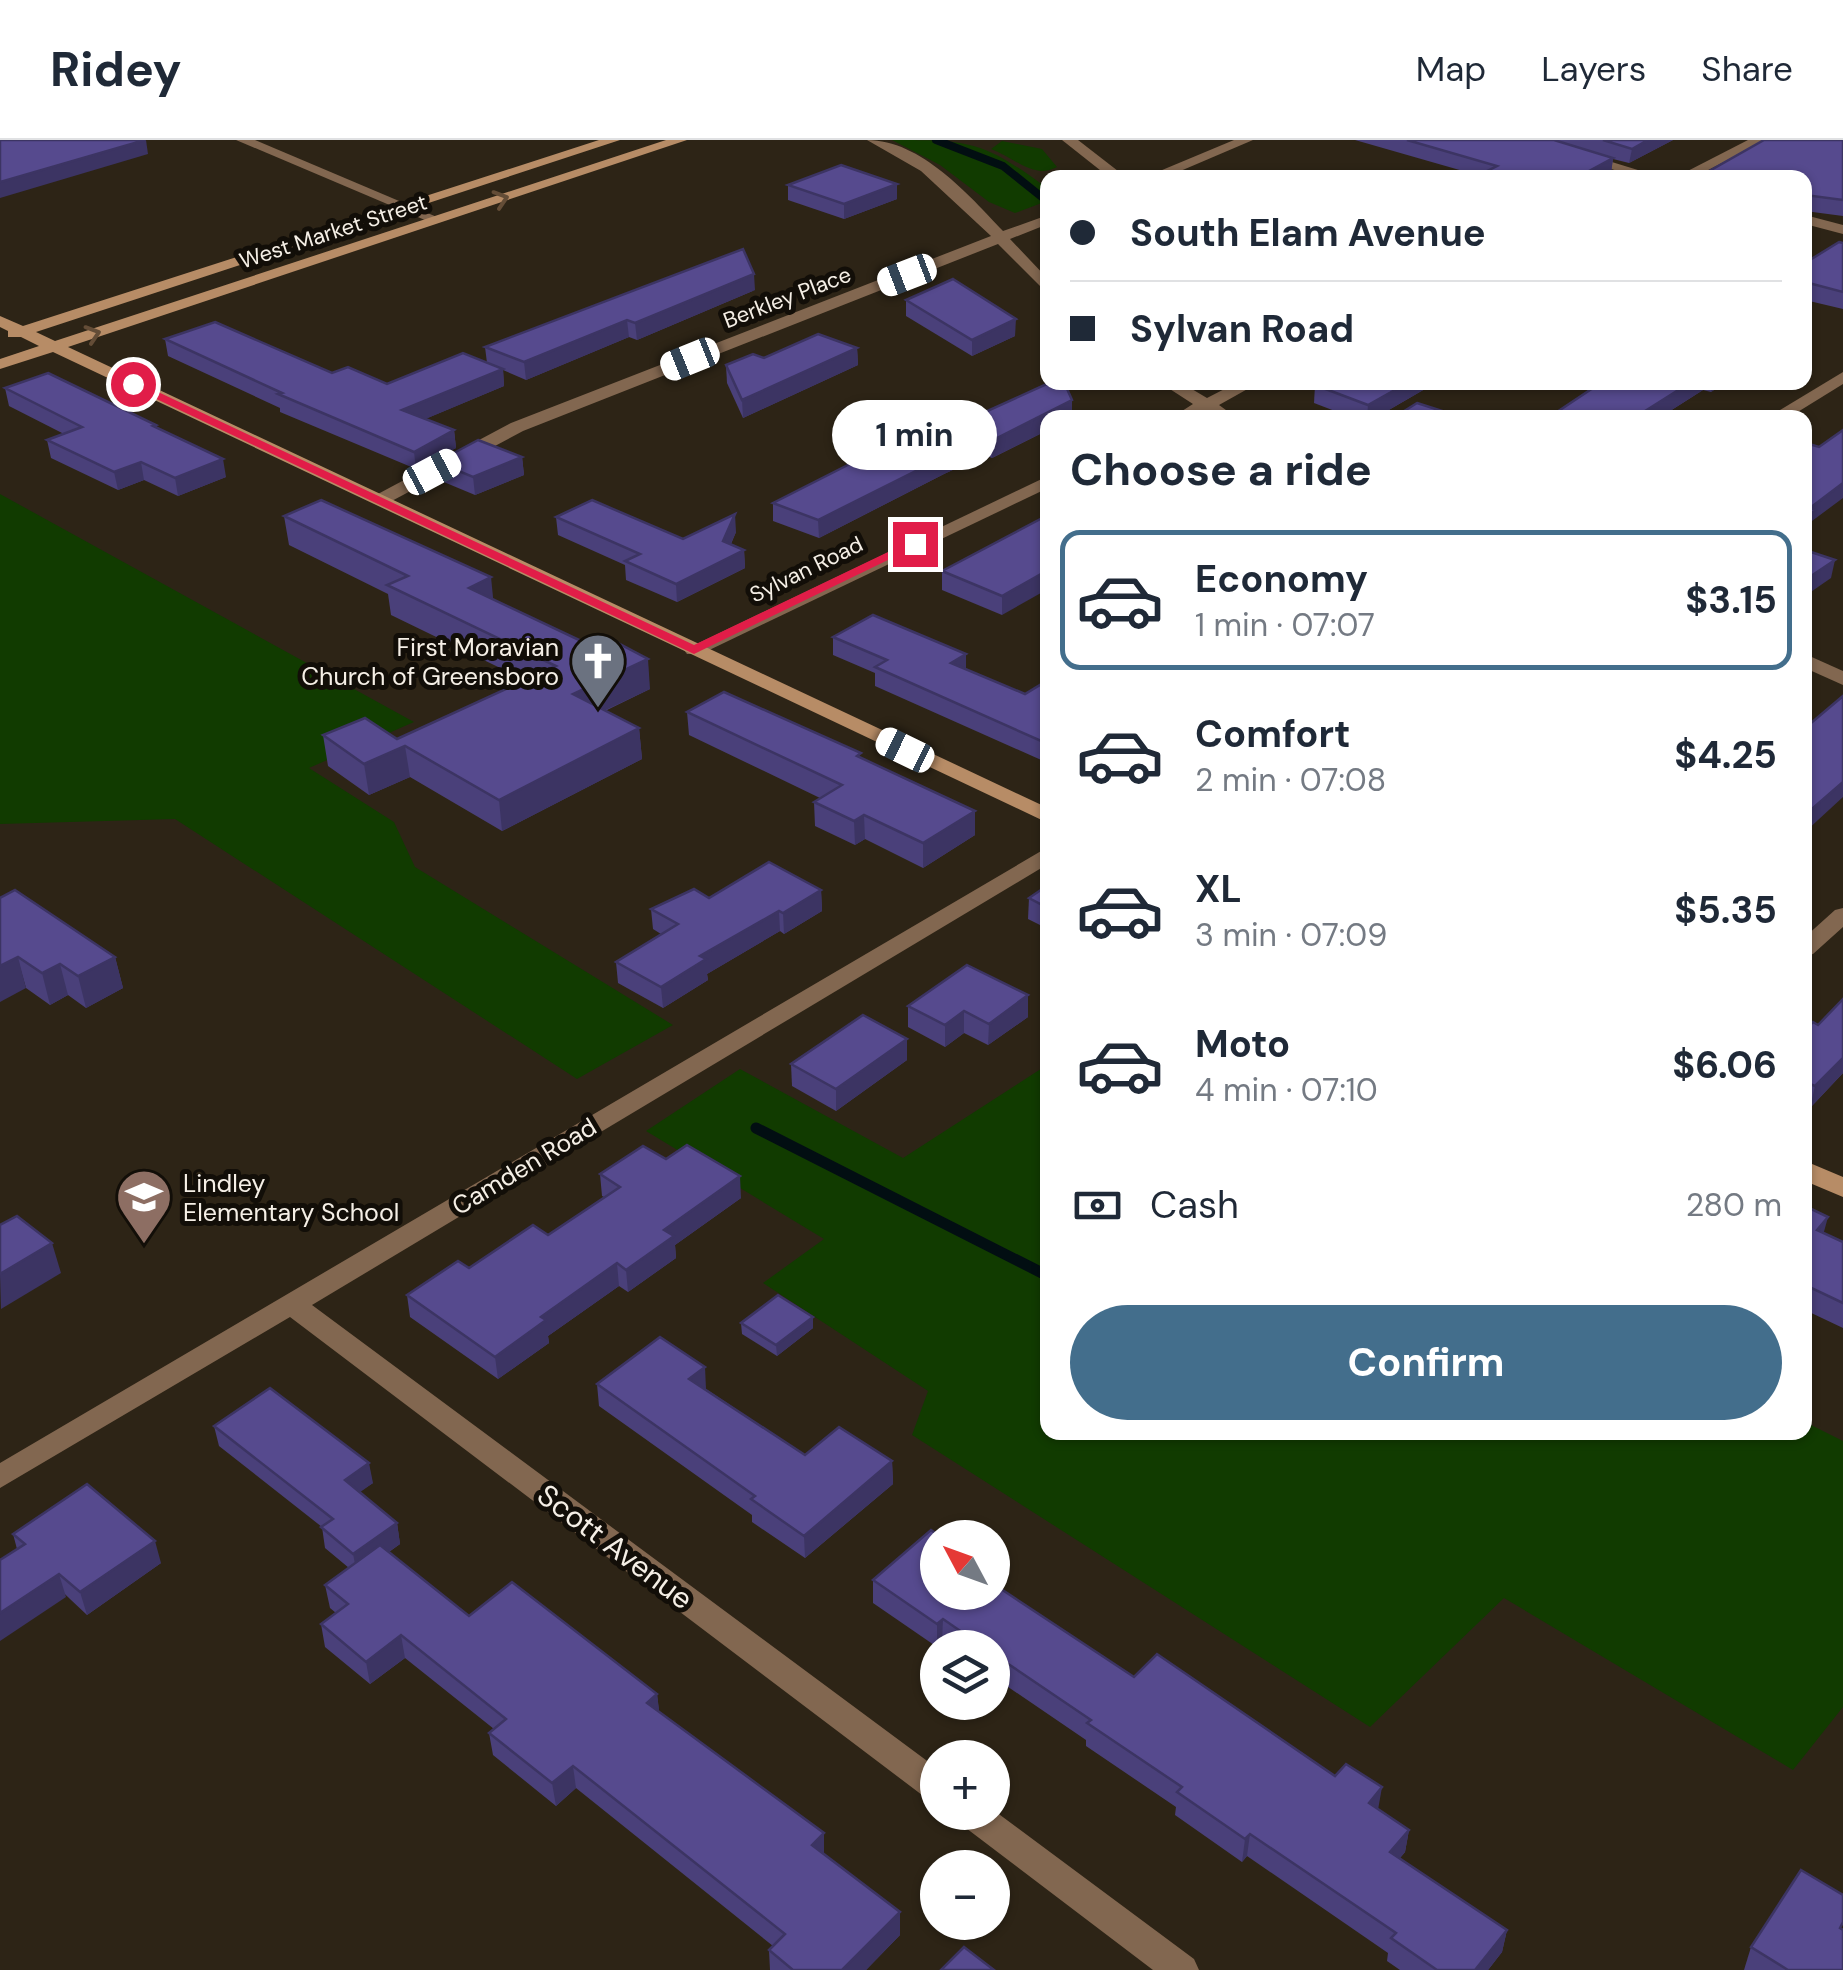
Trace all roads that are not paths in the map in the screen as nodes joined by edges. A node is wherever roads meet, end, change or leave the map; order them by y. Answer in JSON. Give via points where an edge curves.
{"nodes":[{"id":1,"x":243,"y":140,"type":"edge"},
{"id":2,"x":613,"y":140,"type":"edge"},
{"id":3,"x":680,"y":140,"type":"edge"},
{"id":4,"x":874,"y":140,"type":"edge"},
{"id":5,"x":1069,"y":140,"type":"edge"},
{"id":6,"x":1246,"y":140,"type":"edge"},
{"id":7,"x":1525,"y":140,"type":"edge"},
{"id":8,"x":1759,"y":140,"type":"edge"},
{"id":9,"x":1109,"y":170,"type":"edge"},
{"id":10,"x":1170,"y":170,"type":"edge"},
{"id":11,"x":1629,"y":170,"type":"edge"},
{"id":12,"x":1697,"y":170,"type":"edge"},
{"id":13,"x":405,"y":207,"type":"junction"},
{"id":14,"x":437,"y":220,"type":"junction"},
{"id":15,"x":1812,"y":221,"type":"edge"},
{"id":16,"x":1040,"y":222,"type":"edge"},
{"id":17,"x":1843,"y":230,"type":"edge"},
{"id":18,"x":999,"y":239,"type":"junction"},
{"id":19,"x":1040,"y":281,"type":"edge"},
{"id":20,"x":0,"y":321,"type":"edge"},
{"id":21,"x":22,"y":332,"type":"junction"},
{"id":22,"x":0,"y":339,"type":"edge"},
{"id":23,"x":52,"y":347,"type":"junction"},
{"id":24,"x":0,"y":364,"type":"edge"},
{"id":25,"x":1843,"y":377,"type":"edge"},
{"id":26,"x":1179,"y":390,"type":"edge"},
{"id":27,"x":1236,"y":390,"type":"edge"},
{"id":28,"x":1204,"y":406,"type":"junction"},
{"id":29,"x":1196,"y":410,"type":"edge"},
{"id":30,"x":1212,"y":410,"type":"edge"},
{"id":31,"x":1788,"y":410,"type":"edge"},
{"id":32,"x":1040,"y":484,"type":"edge"},
{"id":33,"x":382,"y":499,"type":"junction"},
{"id":34,"x":694,"y":650,"type":"junction"},
{"id":35,"x":1812,"y":663,"type":"edge"},
{"id":36,"x":1843,"y":678,"type":"edge"},
{"id":37,"x":1040,"y":813,"type":"edge"},
{"id":38,"x":1040,"y":859,"type":"edge"},
{"id":39,"x":1843,"y":915,"type":"edge"},
{"id":40,"x":1812,"y":944,"type":"edge"},
{"id":41,"x":1812,"y":1173,"type":"edge"},
{"id":42,"x":1843,"y":1188,"type":"edge"},
{"id":43,"x":293,"y":1304,"type":"junction"},
{"id":44,"x":0,"y":1478,"type":"edge"},
{"id":45,"x":920,"y":1774,"type":"edge"},
{"id":46,"x":994,"y":1830,"type":"edge"},
{"id":47,"x":1181,"y":1970,"type":"edge"}],
"edges":[{"from":1,"to":13,"type":"street"},
{"from":2,"to":13,"type":"main road","name":"West Market Street"},
{"from":14,"to":3,"type":"main road","name":"West Market Street","one_way":true},
{"from":4,"to":18,"type":"street","via":[[945,183],[991,222]]},
{"from":5,"to":9,"type":"street"},
{"from":6,"to":10,"type":"street"},
{"from":7,"to":11,"type":"street"},
{"from":8,"to":12,"type":"street"},
{"from":13,"to":14,"type":"street"},
{"from":13,"to":21,"type":"main road","name":"West Market Street"},
{"from":23,"to":14,"type":"main road","name":"West Market Street","one_way":true},
{"from":15,"to":17,"type":"street"},
{"from":16,"to":18,"type":"street","name":"Berkley Place"},
{"from":18,"to":19,"type":"street"},
{"from":18,"to":33,"type":"street","name":"Berkley Place","via":[[517,427]]},
{"from":20,"to":21,"type":"main road"},
{"from":21,"to":22,"type":"main road","name":"West Market Street"},
{"from":21,"to":23,"type":"main road"},
{"from":23,"to":24,"type":"main road","name":"West Market Street"},
{"from":23,"to":33,"type":"main road"},
{"from":25,"to":31,"type":"street"},
{"from":26,"to":28,"type":"street"},
{"from":27,"to":28,"type":"street"},
{"from":28,"to":29,"type":"street"},
{"from":28,"to":30,"type":"street"},
{"from":32,"to":34,"type":"street","name":"Sylvan Road"},
{"from":33,"to":34,"type":"main road"},
{"from":34,"to":37,"type":"main road"},
{"from":35,"to":36,"type":"street"},
{"from":38,"to":43,"type":"street","name":"Camden Road"},
{"from":39,"to":40,"type":"street"},
{"from":41,"to":42,"type":"main road"},
{"from":43,"to":44,"type":"street","name":"Camden Road"},
{"from":43,"to":45,"type":"street","name":"Scott Avenue"},
{"from":46,"to":47,"type":"street"}]}
